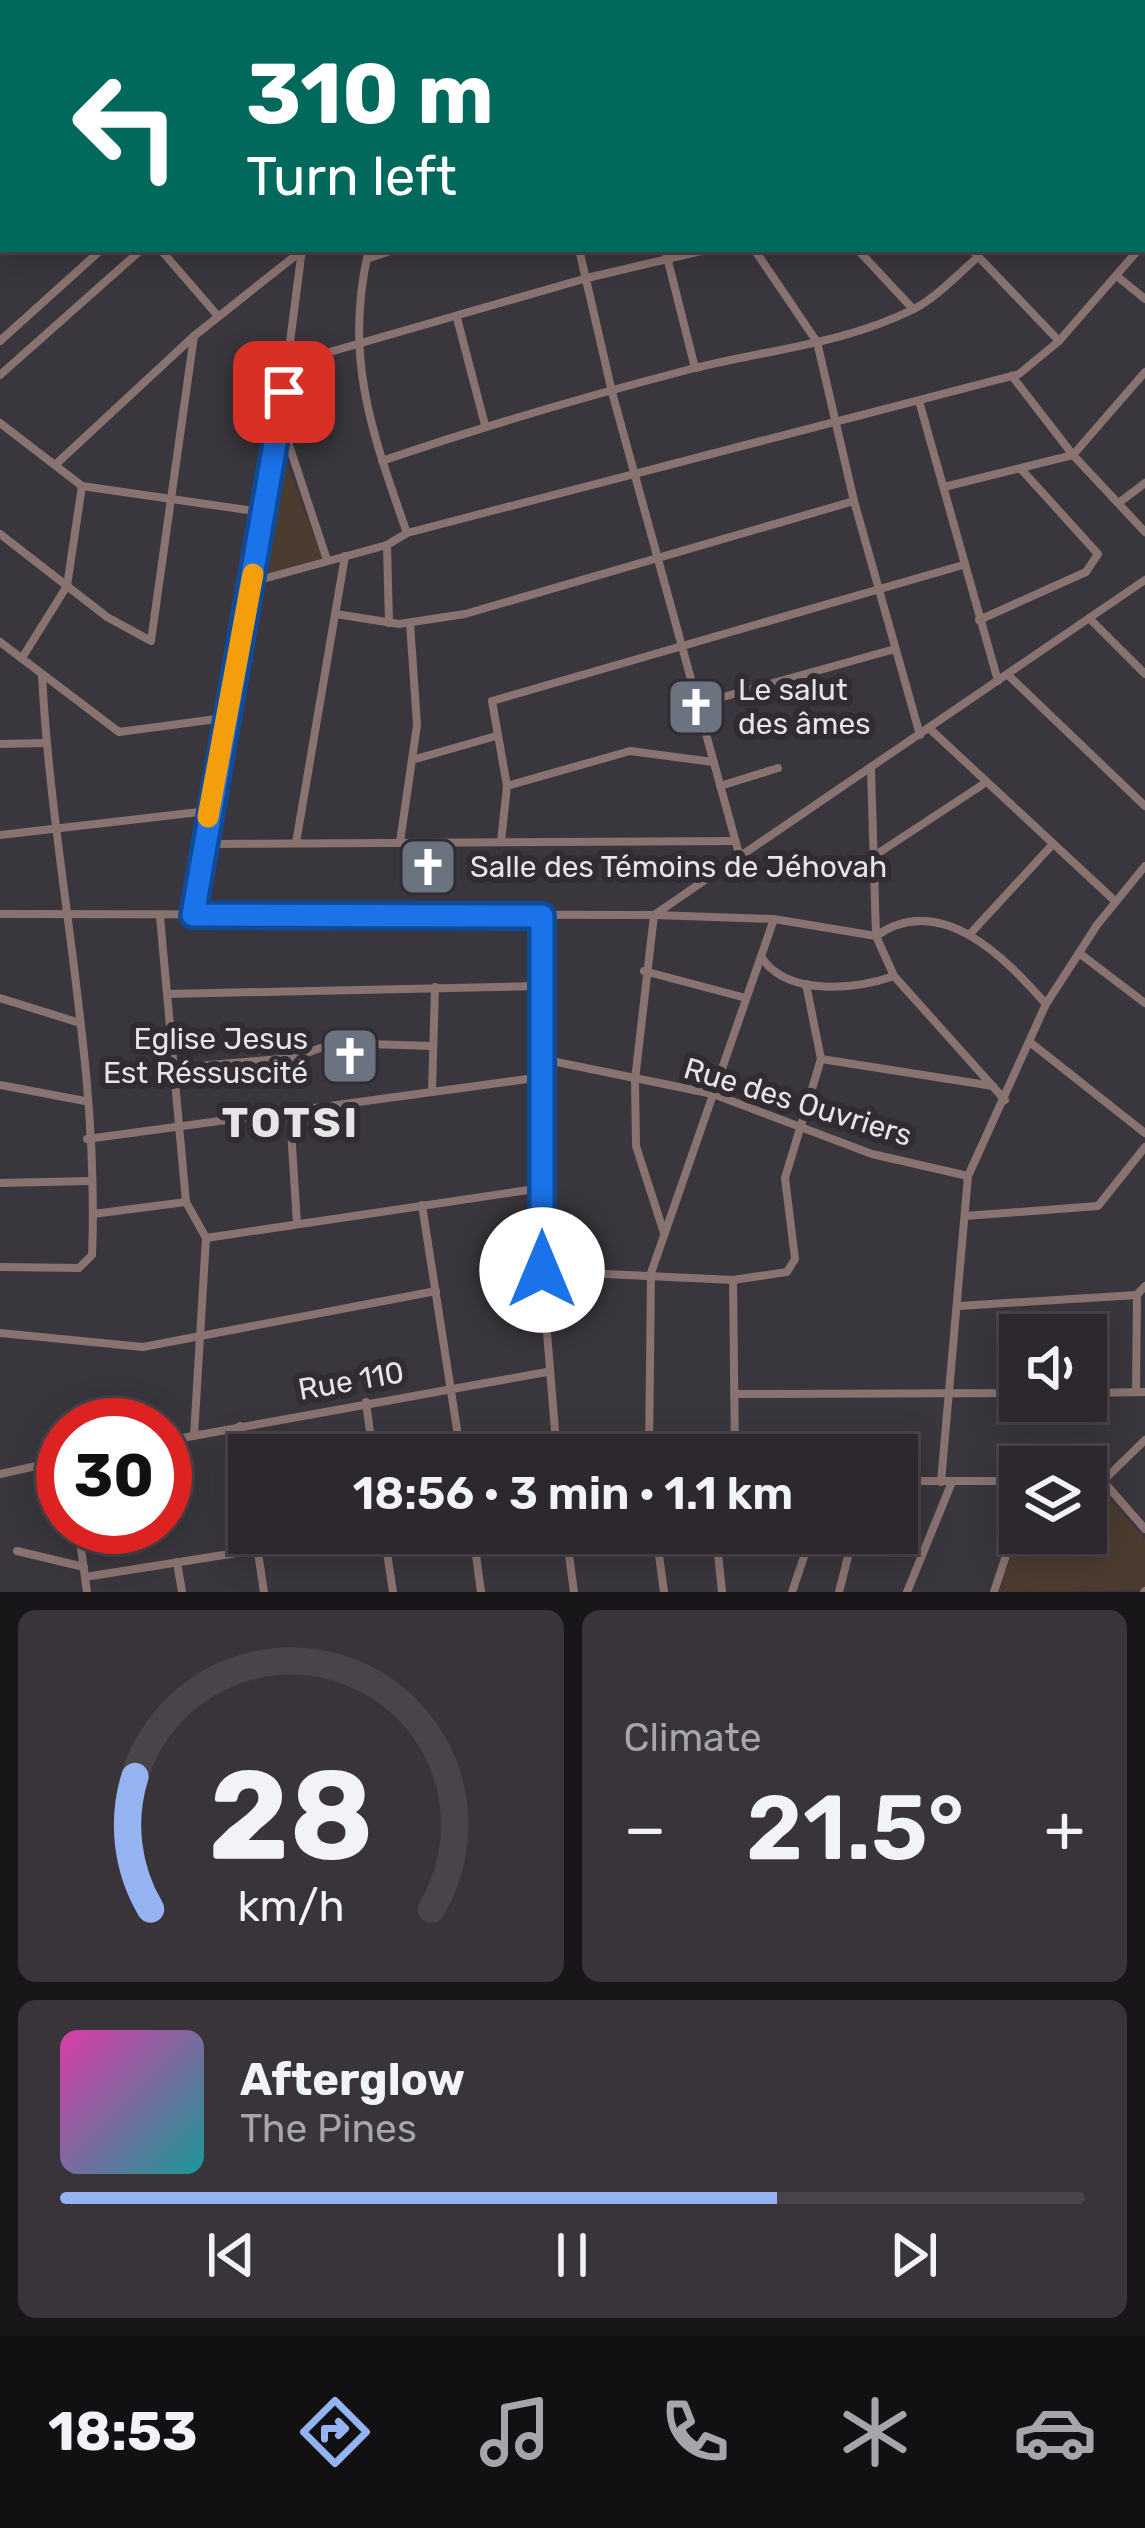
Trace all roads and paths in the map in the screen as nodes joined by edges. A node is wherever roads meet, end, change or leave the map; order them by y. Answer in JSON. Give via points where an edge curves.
{"nodes":[{"id":1,"x":95,"y":252,"type":"edge"},
{"id":2,"x":139,"y":252,"type":"edge"},
{"id":3,"x":163,"y":252,"type":"edge"},
{"id":4,"x":299,"y":252,"type":"edge"},
{"id":5,"x":302,"y":252,"type":"edge"},
{"id":6,"x":580,"y":252,"type":"edge"},
{"id":7,"x":756,"y":252,"type":"edge"},
{"id":8,"x":860,"y":252,"type":"edge"},
{"id":9,"x":1137,"y":252,"type":"edge"},
{"id":10,"x":666,"y":253,"type":"edge"},
{"id":11,"x":974,"y":253,"type":"edge"},
{"id":12,"x":368,"y":254,"type":"edge"},
{"id":13,"x":1118,"y":277,"type":"junction"},
{"id":14,"x":587,"y":278,"type":"junction"},
{"id":15,"x":1145,"y":299,"type":"edge"},
{"id":16,"x":913,"y":309,"type":"junction"},
{"id":17,"x":219,"y":316,"type":"junction"},
{"id":18,"x":457,"y":318,"type":"junction"},
{"id":19,"x":194,"y":336,"type":"junction"},
{"id":20,"x":1059,"y":340,"type":"junction"},
{"id":21,"x":0,"y":341,"type":"edge"},
{"id":22,"x":817,"y":342,"type":"junction"},
{"id":23,"x":356,"y":348,"type":"junction"},
{"id":24,"x":288,"y":364,"type":"junction"},
{"id":25,"x":695,"y":368,"type":"junction"},
{"id":26,"x":1145,"y":372,"type":"edge"},
{"id":27,"x":0,"y":375,"type":"edge"},
{"id":28,"x":1012,"y":376,"type":"junction"},
{"id":29,"x":612,"y":392,"type":"junction"},
{"id":30,"x":920,"y":401,"type":"junction"},
{"id":31,"x":280,"y":420,"type":"junction"},
{"id":32,"x":0,"y":423,"type":"edge"},
{"id":33,"x":485,"y":425,"type":"junction"},
{"id":34,"x":835,"y":426,"type":"junction"},
{"id":35,"x":1072,"y":455,"type":"junction"},
{"id":36,"x":382,"y":461,"type":"junction"},
{"id":37,"x":55,"y":465,"type":"junction"},
{"id":38,"x":1021,"y":469,"type":"junction"},
{"id":39,"x":635,"y":475,"type":"junction"},
{"id":40,"x":1145,"y":483,"type":"edge"},
{"id":41,"x":82,"y":486,"type":"junction"},
{"id":42,"x":944,"y":487,"type":"junction"},
{"id":43,"x":170,"y":496,"type":"junction"},
{"id":44,"x":854,"y":501,"type":"junction"},
{"id":45,"x":1120,"y":502,"type":"junction"},
{"id":46,"x":261,"y":512,"type":"junction"},
{"id":47,"x":1145,"y":532,"type":"edge"},
{"id":48,"x":407,"y":533,"type":"junction"},
{"id":49,"x":0,"y":534,"type":"edge"},
{"id":50,"x":387,"y":545,"type":"junction"},
{"id":51,"x":345,"y":556,"type":"junction"},
{"id":52,"x":327,"y":560,"type":"junction"},
{"id":53,"x":658,"y":562,"type":"junction"},
{"id":54,"x":963,"y":565,"type":"junction"},
{"id":55,"x":1145,"y":580,"type":"edge"},
{"id":56,"x":253,"y":582,"type":"junction"},
{"id":57,"x":67,"y":586,"type":"junction"},
{"id":58,"x":879,"y":588,"type":"junction"},
{"id":59,"x":336,"y":614,"type":"junction"},
{"id":60,"x":1089,"y":618,"type":"junction"},
{"id":61,"x":980,"y":620,"type":"junction"},
{"id":62,"x":389,"y":623,"type":"junction"},
{"id":63,"x":410,"y":623,"type":"junction"},
{"id":64,"x":0,"y":642,"type":"edge"},
{"id":65,"x":681,"y":643,"type":"junction"},
{"id":66,"x":896,"y":649,"type":"junction"},
{"id":67,"x":22,"y":658,"type":"junction"},
{"id":68,"x":1145,"y":674,"type":"edge"},
{"id":69,"x":42,"y":675,"type":"junction"},
{"id":70,"x":1003,"y":678,"type":"junction"},
{"id":71,"x":698,"y":704,"type":"junction"},
{"id":72,"x":224,"y":718,"type":"junction"},
{"id":73,"x":925,"y":732,"type":"junction"},
{"id":74,"x":496,"y":736,"type":"junction"},
{"id":75,"x":46,"y":743,"type":"junction"},
{"id":76,"x":0,"y":744,"type":"edge"},
{"id":77,"x":412,"y":760,"type":"junction"},
{"id":78,"x":713,"y":762,"type":"junction"},
{"id":79,"x":778,"y":768,"type":"dead end"},
{"id":80,"x":871,"y":769,"type":"junction"},
{"id":81,"x":985,"y":783,"type":"junction"},
{"id":82,"x":720,"y":786,"type":"junction"},
{"id":83,"x":507,"y":787,"type":"junction"},
{"id":84,"x":1145,"y":806,"type":"edge"},
{"id":85,"x":208,"y":811,"type":"junction"},
{"id":86,"x":57,"y":827,"type":"junction"},
{"id":87,"x":0,"y":835,"type":"edge"},
{"id":88,"x":735,"y":841,"type":"junction"},
{"id":89,"x":400,"y":842,"type":"junction"},
{"id":90,"x":501,"y":842,"type":"junction"},
{"id":91,"x":296,"y":843,"type":"junction"},
{"id":92,"x":205,"y":844,"type":"junction"},
{"id":93,"x":1052,"y":845,"type":"junction"},
{"id":94,"x":876,"y":855,"type":"junction"},
{"id":95,"x":740,"y":861,"type":"junction"},
{"id":96,"x":1145,"y":866,"type":"edge"},
{"id":97,"x":1115,"y":901,"type":"junction"},
{"id":98,"x":0,"y":914,"type":"edge"},
{"id":99,"x":65,"y":914,"type":"junction"},
{"id":100,"x":193,"y":915,"type":"junction"},
{"id":101,"x":654,"y":915,"type":"junction"},
{"id":102,"x":542,"y":916,"type":"junction"},
{"id":103,"x":160,"y":917,"type":"junction"},
{"id":104,"x":774,"y":919,"type":"junction"},
{"id":105,"x":970,"y":934,"type":"junction"},
{"id":106,"x":876,"y":935,"type":"junction"},
{"id":107,"x":1079,"y":952,"type":"junction"},
{"id":108,"x":761,"y":957,"type":"junction"},
{"id":109,"x":644,"y":971,"type":"junction"},
{"id":110,"x":894,"y":976,"type":"junction"},
{"id":111,"x":806,"y":983,"type":"junction"},
{"id":112,"x":542,"y":986,"type":"junction"},
{"id":113,"x":435,"y":987,"type":"junction"},
{"id":114,"x":166,"y":994,"type":"junction"},
{"id":115,"x":0,"y":998,"type":"edge"},
{"id":116,"x":746,"y":998,"type":"junction"},
{"id":117,"x":1145,"y":1003,"type":"edge"},
{"id":118,"x":1046,"y":1004,"type":"junction"},
{"id":119,"x":80,"y":1023,"type":"junction"},
{"id":120,"x":1031,"y":1043,"type":"junction"},
{"id":121,"x":433,"y":1046,"type":"junction"},
{"id":122,"x":821,"y":1058,"type":"junction"},
{"id":123,"x":542,"y":1059,"type":"junction"},
{"id":124,"x":174,"y":1068,"type":"junction"},
{"id":125,"x":542,"y":1077,"type":"junction"},
{"id":126,"x":635,"y":1080,"type":"junction"},
{"id":127,"x":0,"y":1085,"type":"edge"},
{"id":128,"x":995,"y":1086,"type":"junction"},
{"id":129,"x":432,"y":1092,"type":"junction"},
{"id":130,"x":713,"y":1094,"type":"junction"},
{"id":131,"x":1005,"y":1100,"type":"junction"},
{"id":132,"x":85,"y":1101,"type":"junction"},
{"id":133,"x":290,"y":1114,"type":"junction"},
{"id":134,"x":800,"y":1124,"type":"junction"},
{"id":135,"x":180,"y":1129,"type":"junction"},
{"id":136,"x":1145,"y":1133,"type":"edge"},
{"id":137,"x":87,"y":1139,"type":"junction"},
{"id":138,"x":1145,"y":1147,"type":"edge"},
{"id":139,"x":968,"y":1176,"type":"junction"},
{"id":140,"x":89,"y":1181,"type":"junction"},
{"id":141,"x":0,"y":1183,"type":"edge"},
{"id":142,"x":542,"y":1188,"type":"junction"},
{"id":143,"x":186,"y":1202,"type":"junction"},
{"id":144,"x":422,"y":1205,"type":"junction"},
{"id":145,"x":92,"y":1214,"type":"junction"},
{"id":146,"x":965,"y":1216,"type":"junction"},
{"id":147,"x":297,"y":1223,"type":"junction"},
{"id":148,"x":664,"y":1233,"type":"junction"},
{"id":149,"x":206,"y":1238,"type":"junction"},
{"id":150,"x":0,"y":1267,"type":"edge"},
{"id":151,"x":542,"y":1270,"type":"junction"},
{"id":152,"x":651,"y":1273,"type":"junction"},
{"id":153,"x":733,"y":1280,"type":"junction"},
{"id":154,"x":1145,"y":1286,"type":"edge"},
{"id":155,"x":436,"y":1291,"type":"junction"},
{"id":156,"x":1137,"y":1295,"type":"junction"},
{"id":157,"x":959,"y":1306,"type":"junction"},
{"id":158,"x":0,"y":1333,"type":"edge"},
{"id":159,"x":199,"y":1337,"type":"junction"},
{"id":160,"x":547,"y":1372,"type":"junction"},
{"id":161,"x":452,"y":1388,"type":"junction"},
{"id":162,"x":1141,"y":1392,"type":"edge"},
{"id":163,"x":999,"y":1393,"type":"edge"},
{"id":164,"x":1107,"y":1393,"type":"edge"},
{"id":165,"x":734,"y":1394,"type":"junction"},
{"id":166,"x":952,"y":1394,"type":"junction"},
{"id":167,"x":366,"y":1402,"type":"junction"},
{"id":168,"x":240,"y":1426,"type":"junction"},
{"id":169,"x":241,"y":1434,"type":"edge"},
{"id":170,"x":370,"y":1434,"type":"edge"},
{"id":171,"x":458,"y":1434,"type":"edge"},
{"id":172,"x":554,"y":1434,"type":"edge"},
{"id":173,"x":649,"y":1434,"type":"edge"},
{"id":174,"x":735,"y":1434,"type":"edge"},
{"id":175,"x":194,"y":1436,"type":"joint"},
{"id":176,"x":1145,"y":1440,"type":"edge"},
{"id":177,"x":36,"y":1466,"type":"edge"},
{"id":178,"x":0,"y":1474,"type":"edge"},
{"id":179,"x":1107,"y":1477,"type":"edge"},
{"id":180,"x":918,"y":1481,"type":"edge"},
{"id":181,"x":999,"y":1481,"type":"edge"},
{"id":182,"x":947,"y":1482,"type":"junction"},
{"id":183,"x":1107,"y":1486,"type":"edge"},
{"id":184,"x":1145,"y":1529,"type":"edge"},
{"id":185,"x":17,"y":1551,"type":"dead end"},
{"id":186,"x":82,"y":1554,"type":"edge"},
{"id":187,"x":231,"y":1554,"type":"edge"},
{"id":188,"x":258,"y":1554,"type":"edge"},
{"id":189,"x":387,"y":1554,"type":"edge"},
{"id":190,"x":476,"y":1554,"type":"edge"},
{"id":191,"x":569,"y":1554,"type":"edge"},
{"id":192,"x":659,"y":1554,"type":"edge"},
{"id":193,"x":718,"y":1554,"type":"edge"},
{"id":194,"x":805,"y":1554,"type":"edge"},
{"id":195,"x":849,"y":1554,"type":"edge"},
{"id":196,"x":1007,"y":1554,"type":"edge"},
{"id":197,"x":177,"y":1562,"type":"junction"},
{"id":198,"x":84,"y":1572,"type":"junction"},
{"id":199,"x":87,"y":1592,"type":"edge"},
{"id":200,"x":182,"y":1592,"type":"edge"},
{"id":201,"x":263,"y":1592,"type":"edge"},
{"id":202,"x":393,"y":1592,"type":"edge"},
{"id":203,"x":481,"y":1592,"type":"edge"},
{"id":204,"x":574,"y":1592,"type":"edge"},
{"id":205,"x":664,"y":1592,"type":"edge"},
{"id":206,"x":722,"y":1592,"type":"edge"},
{"id":207,"x":792,"y":1592,"type":"edge"},
{"id":208,"x":839,"y":1592,"type":"edge"},
{"id":209,"x":908,"y":1592,"type":"edge"},
{"id":210,"x":994,"y":1592,"type":"edge"}],
"edges":[{"from":1,"to":21,"type":"street"},
{"from":2,"to":27,"type":"street"},
{"from":3,"to":17,"type":"street"},
{"from":4,"to":17,"type":"street"},
{"from":5,"to":24,"type":"street"},
{"from":6,"to":14,"type":"street"},
{"from":7,"to":22,"type":"street"},
{"from":8,"to":16,"type":"street"},
{"from":9,"to":13,"type":"street"},
{"from":10,"to":14,"type":"street"},
{"from":10,"to":25,"type":"street"},
{"from":11,"to":16,"type":"street"},
{"from":11,"to":20,"type":"street"},
{"from":12,"to":23,"type":"street"},
{"from":13,"to":15,"type":"street"},
{"from":13,"to":20,"type":"street"},
{"from":14,"to":18,"type":"street"},
{"from":14,"to":29,"type":"street"},
{"from":16,"to":22,"type":"street"},
{"from":17,"to":19,"type":"street"},
{"from":18,"to":23,"type":"street"},
{"from":18,"to":33,"type":"street"},
{"from":19,"to":37,"type":"street"},
{"from":19,"to":43,"type":"street"},
{"from":20,"to":28,"type":"street"},
{"from":22,"to":25,"type":"street"},
{"from":22,"to":34,"type":"street"},
{"from":23,"to":24,"type":"street"},
{"from":23,"to":36,"type":"street"},
{"from":24,"to":31,"type":"street"},
{"from":25,"to":29,"type":"street"},
{"from":26,"to":35,"type":"street"},
{"from":28,"to":30,"type":"street"},
{"from":28,"to":35,"type":"street"},
{"from":29,"to":33,"type":"street"},
{"from":29,"to":39,"type":"street"},
{"from":30,"to":34,"type":"street"},
{"from":30,"to":42,"type":"street"},
{"from":31,"to":46,"type":"street"},
{"from":31,"to":52,"type":"street"},
{"from":32,"to":37,"type":"street"},
{"from":33,"to":36,"type":"street"},
{"from":34,"to":39,"type":"street"},
{"from":34,"to":44,"type":"street"},
{"from":35,"to":38,"type":"street"},
{"from":35,"to":45,"type":"street"},
{"from":36,"to":48,"type":"street"},
{"from":37,"to":41,"type":"street"},
{"from":38,"to":42,"type":"street"},
{"from":38,"to":61,"type":"street","via":[[1099,554],[1086,572]]},
{"from":39,"to":48,"type":"street"},
{"from":39,"to":53,"type":"street"},
{"from":40,"to":45,"type":"street"},
{"from":41,"to":43,"type":"street"},
{"from":41,"to":57,"type":"street"},
{"from":42,"to":54,"type":"street"},
{"from":43,"to":46,"type":"street"},
{"from":43,"to":57,"type":"street","via":[[151,641]]},
{"from":44,"to":53,"type":"street"},
{"from":44,"to":58,"type":"street"},
{"from":45,"to":47,"type":"street"},
{"from":46,"to":56,"type":"street"},
{"from":48,"to":50,"type":"street"},
{"from":49,"to":57,"type":"street"},
{"from":50,"to":51,"type":"street"},
{"from":50,"to":62,"type":"street"},
{"from":51,"to":52,"type":"street"},
{"from":51,"to":59,"type":"street"},
{"from":52,"to":56,"type":"street"},
{"from":53,"to":63,"type":"street"},
{"from":53,"to":65,"type":"street"},
{"from":54,"to":58,"type":"street"},
{"from":54,"to":61,"type":"street"},
{"from":55,"to":60,"type":"street"},
{"from":56,"to":72,"type":"street"},
{"from":57,"to":67,"type":"street"},
{"from":58,"to":65,"type":"street"},
{"from":58,"to":66,"type":"street"},
{"from":59,"to":62,"type":"street"},
{"from":59,"to":91,"type":"street"},
{"from":60,"to":68,"type":"street"},
{"from":60,"to":70,"type":"street"},
{"from":61,"to":70,"type":"street"},
{"from":62,"to":63,"type":"street"},
{"from":63,"to":77,"type":"street"},
{"from":64,"to":67,"type":"street"},
{"from":65,"to":71,"type":"street"},
{"from":65,"to":74,"type":"street","via":[[492,701]]},
{"from":66,"to":71,"type":"street"},
{"from":66,"to":73,"type":"street"},
{"from":67,"to":69,"type":"street"},
{"from":69,"to":72,"type":"street","via":[[119,732]]},
{"from":69,"to":75,"type":"street"},
{"from":70,"to":73,"type":"street"},
{"from":70,"to":84,"type":"street"},
{"from":71,"to":78,"type":"street"},
{"from":72,"to":85,"type":"street"},
{"from":73,"to":80,"type":"street"},
{"from":73,"to":81,"type":"street"},
{"from":74,"to":77,"type":"street"},
{"from":74,"to":83,"type":"street"},
{"from":75,"to":76,"type":"street"},
{"from":75,"to":86,"type":"street"},
{"from":77,"to":89,"type":"street"},
{"from":78,"to":82,"type":"street"},
{"from":78,"to":83,"type":"street","via":[[630,751]]},
{"from":79,"to":82,"type":"street"},
{"from":80,"to":94,"type":"street"},
{"from":80,"to":95,"type":"street"},
{"from":81,"to":93,"type":"street"},
{"from":81,"to":94,"type":"street"},
{"from":82,"to":88,"type":"street"},
{"from":83,"to":90,"type":"street"},
{"from":85,"to":86,"type":"street"},
{"from":85,"to":92,"type":"street"},
{"from":86,"to":87,"type":"street"},
{"from":86,"to":99,"type":"street"},
{"from":88,"to":90,"type":"street"},
{"from":88,"to":95,"type":"street"},
{"from":89,"to":90,"type":"street"},
{"from":89,"to":91,"type":"street"},
{"from":91,"to":92,"type":"street"},
{"from":92,"to":100,"type":"street"},
{"from":93,"to":97,"type":"street"},
{"from":93,"to":105,"type":"street"},
{"from":94,"to":106,"type":"street"},
{"from":95,"to":101,"type":"street"},
{"from":96,"to":97,"type":"street"},
{"from":97,"to":107,"type":"street"},
{"from":98,"to":99,"type":"street"},
{"from":99,"to":103,"type":"street"},
{"from":99,"to":119,"type":"street"},
{"from":100,"to":102,"type":"street"},
{"from":100,"to":103,"type":"street"},
{"from":101,"to":102,"type":"street"},
{"from":101,"to":104,"type":"street"},
{"from":101,"to":109,"type":"street"},
{"from":102,"to":112,"type":"street"},
{"from":103,"to":114,"type":"street"},
{"from":104,"to":106,"type":"street"},
{"from":104,"to":108,"type":"street"},
{"from":105,"to":106,"type":"street","via":[[909,922]]},
{"from":105,"to":118,"type":"street"},
{"from":106,"to":110,"type":"street"},
{"from":107,"to":117,"type":"street"},
{"from":107,"to":118,"type":"street"},
{"from":108,"to":111,"type":"street","via":[[773,971]]},
{"from":108,"to":116,"type":"street"},
{"from":109,"to":116,"type":"street"},
{"from":109,"to":126,"type":"street"},
{"from":110,"to":111,"type":"street","via":[[856,986]]},
{"from":110,"to":128,"type":"street"},
{"from":111,"to":122,"type":"street"},
{"from":112,"to":113,"type":"street"},
{"from":112,"to":123,"type":"street"},
{"from":113,"to":114,"type":"street"},
{"from":113,"to":121,"type":"street"},
{"from":114,"to":124,"type":"street"},
{"from":115,"to":119,"type":"street"},
{"from":116,"to":130,"type":"street"},
{"from":118,"to":120,"type":"street"},
{"from":119,"to":132,"type":"street"},
{"from":120,"to":131,"type":"street"},
{"from":120,"to":136,"type":"street"},
{"from":121,"to":124,"type":"street","via":[[335,1043],[292,1058]]},
{"from":121,"to":129,"type":"street"},
{"from":122,"to":128,"type":"street"},
{"from":122,"to":134,"type":"street"},
{"from":123,"to":125,"type":"street"},
{"from":123,"to":126,"type":"street","name":"Rue des Ouvriers"},
{"from":124,"to":135,"type":"street"},
{"from":125,"to":129,"type":"street"},
{"from":125,"to":142,"type":"street"},
{"from":126,"to":130,"type":"street","name":"Rue des Ouvriers"},
{"from":126,"to":148,"type":"street","via":[[638,1156]]},
{"from":127,"to":132,"type":"street"},
{"from":128,"to":131,"type":"street"},
{"from":129,"to":133,"type":"street"},
{"from":130,"to":134,"type":"street","name":"Rue des Ouvriers"},
{"from":130,"to":148,"type":"street"},
{"from":131,"to":139,"type":"street"},
{"from":132,"to":137,"type":"street"},
{"from":133,"to":135,"type":"street"},
{"from":133,"to":147,"type":"street"},
{"from":134,"to":139,"type":"street","name":"Rue des Ouvriers","via":[[872,1154]]},
{"from":134,"to":153,"type":"street","via":[[784,1184],[794,1264],[764,1280]]},
{"from":135,"to":137,"type":"street"},
{"from":135,"to":143,"type":"street"},
{"from":137,"to":140,"type":"street"},
{"from":138,"to":146,"type":"street","via":[[1098,1206]]},
{"from":139,"to":146,"type":"street"},
{"from":140,"to":141,"type":"street"},
{"from":140,"to":145,"type":"street"},
{"from":142,"to":144,"type":"street"},
{"from":142,"to":151,"type":"street"},
{"from":143,"to":145,"type":"street"},
{"from":143,"to":149,"type":"street"},
{"from":144,"to":147,"type":"street"},
{"from":144,"to":155,"type":"street"},
{"from":145,"to":150,"type":"street","via":[[85,1266]]},
{"from":146,"to":157,"type":"street"},
{"from":147,"to":149,"type":"street"},
{"from":148,"to":152,"type":"street"},
{"from":149,"to":159,"type":"street"},
{"from":151,"to":152,"type":"street"},
{"from":151,"to":160,"type":"street"},
{"from":152,"to":153,"type":"street"},
{"from":152,"to":173,"type":"street"},
{"from":153,"to":165,"type":"street"},
{"from":154,"to":156,"type":"street"},
{"from":155,"to":159,"type":"street"},
{"from":155,"to":161,"type":"street"},
{"from":156,"to":157,"type":"street"},
{"from":156,"to":162,"type":"street"},
{"from":157,"to":166,"type":"street"},
{"from":158,"to":159,"type":"street","via":[[136,1348]]},
{"from":159,"to":175,"type":"street"},
{"from":160,"to":161,"type":"street","name":"Rue 110"},
{"from":160,"to":172,"type":"street"},
{"from":161,"to":167,"type":"street","name":"Rue 110"},
{"from":161,"to":171,"type":"street"},
{"from":162,"to":164,"type":"street"},
{"from":163,"to":166,"type":"street"},
{"from":165,"to":166,"type":"street"},
{"from":165,"to":174,"type":"street"},
{"from":166,"to":182,"type":"street"},
{"from":167,"to":168,"type":"street","name":"Rue 110"},
{"from":167,"to":170,"type":"street"},
{"from":168,"to":169,"type":"street"},
{"from":168,"to":175,"type":"street","name":"Rue 110"},
{"from":176,"to":179,"type":"street"},
{"from":177,"to":178,"type":"street"},
{"from":180,"to":182,"type":"street"},
{"from":181,"to":182,"type":"street"},
{"from":182,"to":209,"type":"street"},
{"from":183,"to":184,"type":"street"},
{"from":185,"to":198,"type":"street"},
{"from":186,"to":198,"type":"street"},
{"from":187,"to":197,"type":"street"},
{"from":188,"to":201,"type":"street"},
{"from":189,"to":202,"type":"street"},
{"from":190,"to":203,"type":"street"},
{"from":191,"to":204,"type":"street"},
{"from":192,"to":205,"type":"street"},
{"from":193,"to":206,"type":"street"},
{"from":194,"to":207,"type":"street"},
{"from":195,"to":208,"type":"street"},
{"from":196,"to":210,"type":"street"},
{"from":197,"to":198,"type":"street"},
{"from":197,"to":200,"type":"street"},
{"from":198,"to":199,"type":"street"}]}
